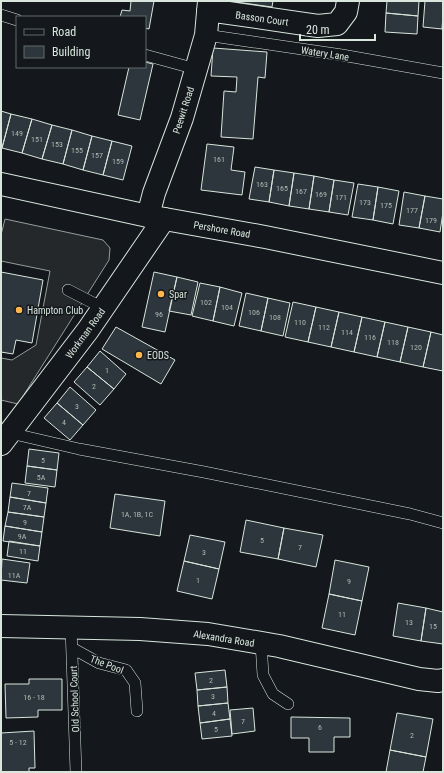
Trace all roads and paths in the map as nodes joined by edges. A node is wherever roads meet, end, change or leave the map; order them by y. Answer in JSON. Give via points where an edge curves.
{"nodes":[{"id":1,"x":348,"y":1,"type":"edge"},
{"id":2,"x":209,"y":5,"type":"edge"},
{"id":3,"x":1,"y":16,"type":"edge"},
{"id":4,"x":16,"y":20,"type":"edge"},
{"id":5,"x":206,"y":35,"type":"junction"},
{"id":6,"x":146,"y":55,"type":"edge"},
{"id":7,"x":196,"y":69,"type":"junction"},
{"id":8,"x":443,"y":73,"type":"edge"},
{"id":9,"x":1,"y":184,"type":"edge"},
{"id":10,"x":156,"y":218,"type":"junction"},
{"id":11,"x":443,"y":273,"type":"edge"},
{"id":12,"x":68,"y":290,"type":"dead end"},
{"id":13,"x":103,"y":308,"type":"junction"},
{"id":14,"x":6,"y":438,"type":"edge"},
{"id":15,"x":443,"y":523,"type":"edge"},
{"id":16,"x":1,"y":626,"type":"edge"},
{"id":17,"x":71,"y":627,"type":"junction"},
{"id":18,"x":261,"y":643,"type":"junction"},
{"id":19,"x":72,"y":648,"type":"junction"},
{"id":20,"x":443,"y":680,"type":"edge"},
{"id":21,"x":288,"y":704,"type":"dead end"},
{"id":22,"x":137,"y":711,"type":"dead end"},
{"id":23,"x":76,"y":772,"type":"edge"}],
"edges":[{"from":1,"to":2,"type":"street","name":"Basson Court","via":[[346,12],[337,24],[318,26]]},
{"from":2,"to":5,"type":"street","name":"Peewit Road"},
{"from":3,"to":4,"type":"lane"},
{"from":5,"to":7,"type":"street","name":"Peewit Road"},
{"from":5,"to":8,"type":"lane","name":"Watery Lane"},
{"from":6,"to":7,"type":"lane"},
{"from":7,"to":10,"type":"street","name":"Peewit Road","via":[[182,118],[154,193]]},
{"from":9,"to":10,"type":"street","name":"Pershore Road"},
{"from":10,"to":11,"type":"street","name":"Pershore Road"},
{"from":10,"to":13,"type":"street","name":"Workman Road"},
{"from":12,"to":13,"type":"lane"},
{"from":13,"to":14,"type":"street","name":"Workman Road"},
{"from":14,"to":15,"type":"lane","via":[[204,472],[402,512]]},
{"from":16,"to":17,"type":"street","name":"Alexandra Road"},
{"from":17,"to":18,"type":"street","name":"Alexandra Road","via":[[208,634]]},
{"from":17,"to":19,"type":"lane","name":"Old School Court"},
{"from":18,"to":20,"type":"street","name":"Alexandra Road","via":[[419,679]]},
{"from":18,"to":21,"type":"lane","via":[[263,675],[273,694]]},
{"from":19,"to":22,"type":"lane","name":"The Pool","via":[[99,664],[126,670],[135,683]]},
{"from":19,"to":23,"type":"lane","name":"Old School Court"}]}
